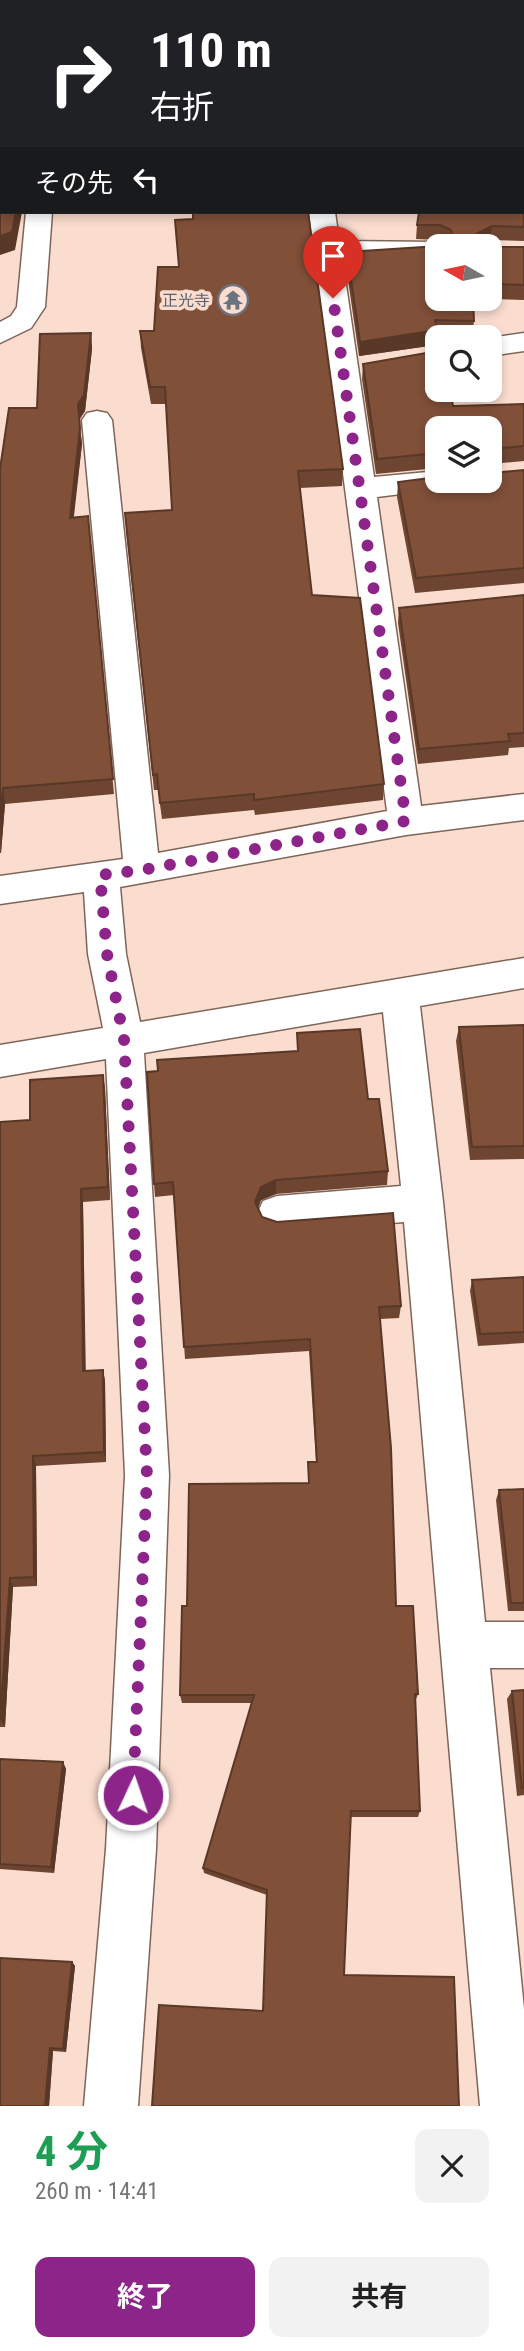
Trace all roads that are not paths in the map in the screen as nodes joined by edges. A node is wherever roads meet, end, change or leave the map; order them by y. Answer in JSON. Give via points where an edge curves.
{"nodes":[{"id":1,"x":39,"y":214,"type":"edge"},
{"id":2,"x":322,"y":214,"type":"edge"},
{"id":3,"x":327,"y":249,"type":"junction"},
{"id":4,"x":425,"y":250,"type":"edge"},
{"id":5,"x":0,"y":334,"type":"edge"},
{"id":6,"x":524,"y":342,"type":"edge"},
{"id":7,"x":502,"y":345,"type":"edge"},
{"id":8,"x":97,"y":421,"type":"dead end"},
{"id":9,"x":425,"y":482,"type":"edge"},
{"id":10,"x":359,"y":488,"type":"junction"},
{"id":11,"x":524,"y":807,"type":"edge"},
{"id":12,"x":406,"y":821,"type":"junction"},
{"id":13,"x":142,"y":870,"type":"junction"},
{"id":14,"x":100,"y":875,"type":"junction"},
{"id":15,"x":0,"y":890,"type":"edge"},
{"id":16,"x":524,"y":973,"type":"edge"},
{"id":17,"x":400,"y":995,"type":"junction"},
{"id":18,"x":124,"y":1039,"type":"junction"},
{"id":19,"x":0,"y":1061,"type":"edge"},
{"id":20,"x":423,"y":1202,"type":"junction"},
{"id":21,"x":277,"y":1214,"type":"dead end"},
{"id":22,"x":465,"y":1645,"type":"junction"},
{"id":23,"x":524,"y":1645,"type":"edge"},
{"id":24,"x":111,"y":2106,"type":"edge"},
{"id":25,"x":507,"y":2106,"type":"edge"}],
"edges":[{"from":1,"to":5,"type":"street","via":[[31,307],[21,322]]},
{"from":2,"to":3,"type":"street"},
{"from":3,"to":4,"type":"street"},
{"from":3,"to":10,"type":"street","via":[[357,368]]},
{"from":6,"to":7,"type":"street"},
{"from":8,"to":13,"type":"street"},
{"from":9,"to":10,"type":"street"},
{"from":10,"to":12,"type":"street","via":[[390,609]]},
{"from":11,"to":12,"type":"street"},
{"from":12,"to":13,"type":"street"},
{"from":13,"to":14,"type":"street"},
{"from":14,"to":15,"type":"street"},
{"from":14,"to":18,"type":"street","via":[[107,954]]},
{"from":16,"to":17,"type":"street"},
{"from":17,"to":18,"type":"street"},
{"from":17,"to":20,"type":"street"},
{"from":18,"to":19,"type":"street"},
{"from":18,"to":24,"type":"street","via":[[147,1475],[131,1849]]},
{"from":20,"to":21,"type":"street"},
{"from":20,"to":22,"type":"street"},
{"from":22,"to":23,"type":"street"},
{"from":22,"to":25,"type":"street"}]}
